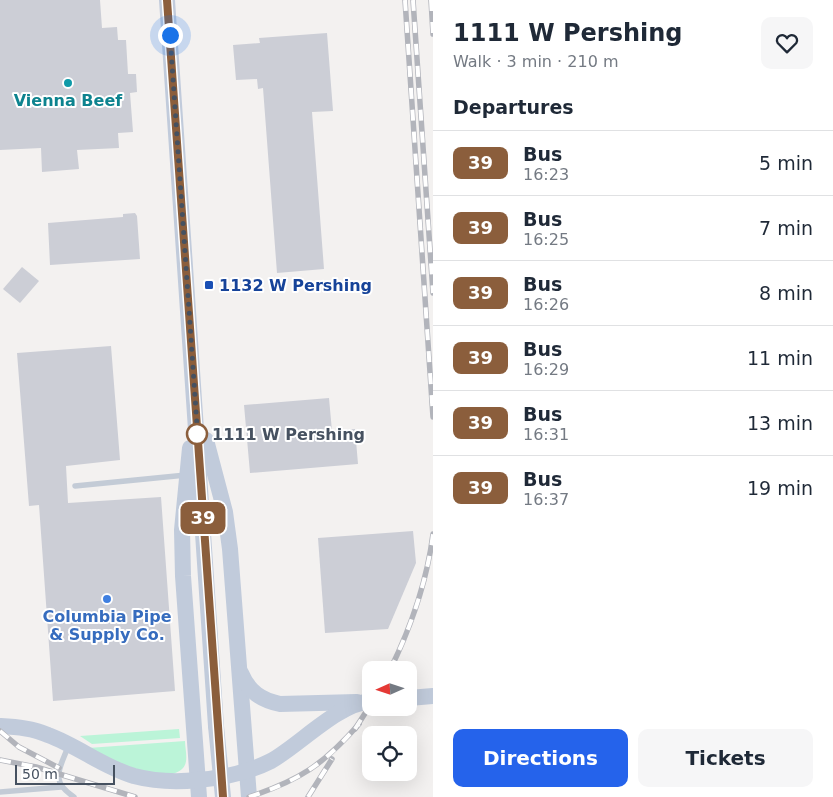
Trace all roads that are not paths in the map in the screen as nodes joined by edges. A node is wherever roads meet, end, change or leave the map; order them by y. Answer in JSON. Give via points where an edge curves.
{"nodes":[{"id":1,"x":167,"y":0,"type":"edge"},
{"id":2,"x":193,"y":369,"type":"junction"},
{"id":3,"x":188,"y":474,"type":"junction"},
{"id":4,"x":75,"y":486,"type":"dead end"},
{"id":5,"x":239,"y":668,"type":"junction"},
{"id":6,"x":433,"y":696,"type":"edge"},
{"id":7,"x":418,"y":697,"type":"edge"},
{"id":8,"x":362,"y":702,"type":"edge"},
{"id":9,"x":362,"y":704,"type":"edge"},
{"id":10,"x":0,"y":726,"type":"edge"},
{"id":11,"x":69,"y":745,"type":"junction"},
{"id":12,"x":247,"y":772,"type":"junction"},
{"id":13,"x":198,"y":780,"type":"junction"},
{"id":14,"x":61,"y":787,"type":"junction"},
{"id":15,"x":0,"y":792,"type":"edge"},
{"id":16,"x":74,"y":797,"type":"edge"},
{"id":17,"x":199,"y":797,"type":"edge"},
{"id":18,"x":223,"y":797,"type":"edge"},
{"id":19,"x":249,"y":797,"type":"edge"}],
"edges":[{"from":1,"to":2,"type":"main road"},
{"from":2,"to":3,"type":"main road"},
{"from":2,"to":5,"type":"main road","via":[[229,541]]},
{"from":2,"to":18,"type":"main road","bridge":true},
{"from":3,"to":4,"type":"lane"},
{"from":3,"to":13,"type":"main road","via":[[182,530],[183,576]]},
{"from":5,"to":8,"type":"main road","via":[[246,685],[268,702]]},
{"from":5,"to":12,"type":"main road"},
{"from":6,"to":7,"type":"main road"},
{"from":9,"to":12,"type":"main road","via":[[347,709],[272,760]]},
{"from":10,"to":11,"type":"main road","via":[[47,734]]},
{"from":11,"to":13,"type":"main road","via":[[134,776]]},
{"from":11,"to":14,"type":"lane","via":[[58,773]]},
{"from":12,"to":13,"type":"main road"},
{"from":12,"to":19,"type":"main road"},
{"from":13,"to":17,"type":"main road"},
{"from":14,"to":15,"type":"lane"},
{"from":14,"to":16,"type":"lane"}]}
